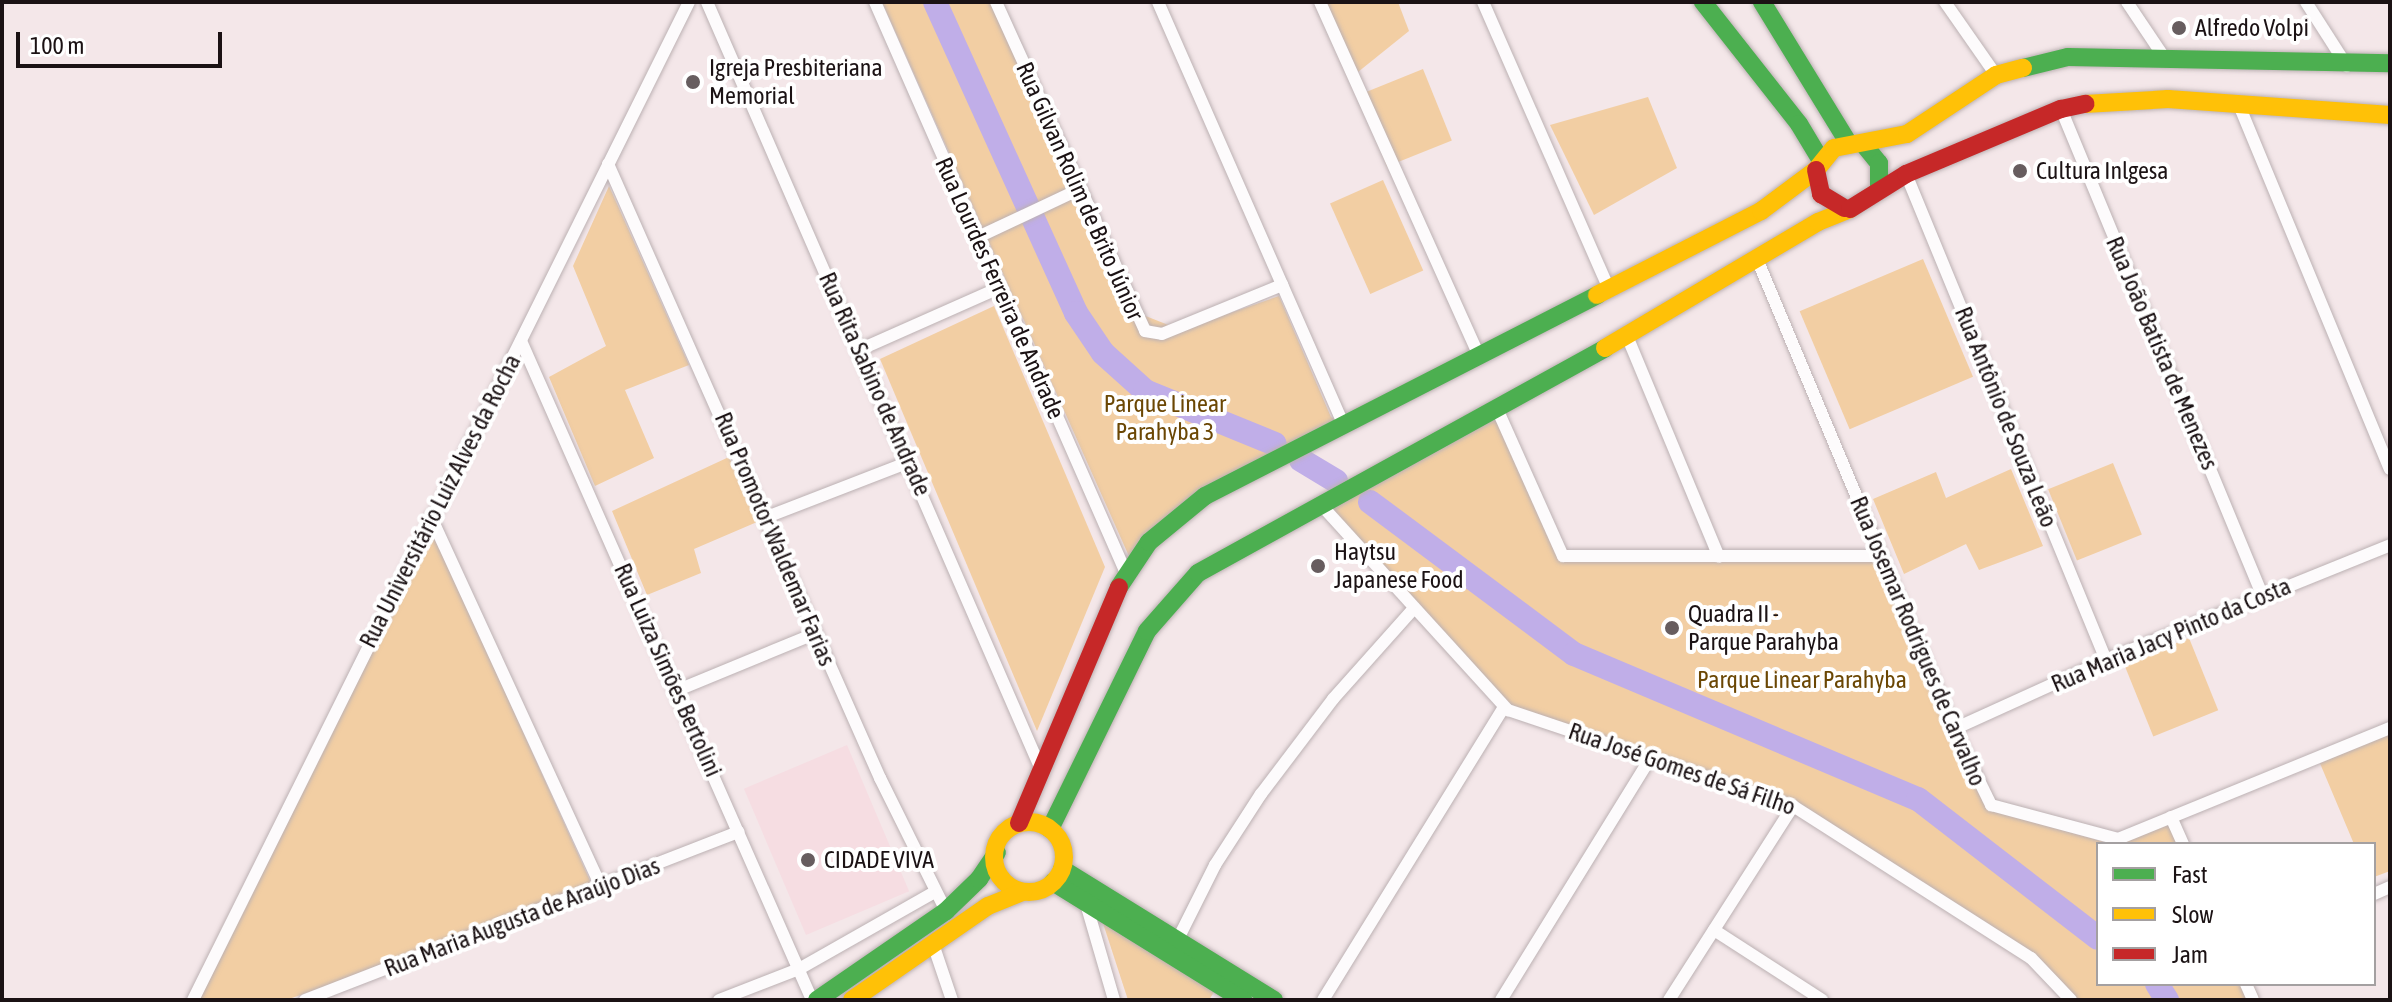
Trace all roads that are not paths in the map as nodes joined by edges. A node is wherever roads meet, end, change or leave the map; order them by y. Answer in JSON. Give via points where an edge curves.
{"nodes":[{"id":1,"x":689,"y":2,"type":"edge"},
{"id":2,"x":707,"y":2,"type":"edge"},
{"id":3,"x":875,"y":2,"type":"edge"},
{"id":4,"x":996,"y":2,"type":"edge"},
{"id":5,"x":1159,"y":2,"type":"edge"},
{"id":6,"x":1320,"y":2,"type":"edge"},
{"id":7,"x":1483,"y":2,"type":"edge"},
{"id":8,"x":1703,"y":2,"type":"edge"},
{"id":9,"x":1762,"y":2,"type":"edge"},
{"id":10,"x":1945,"y":2,"type":"edge"},
{"id":11,"x":2127,"y":2,"type":"edge"},
{"id":12,"x":2306,"y":2,"type":"edge"},
{"id":13,"x":2164,"y":57,"type":"junction"},
{"id":14,"x":2390,"y":63,"type":"edge"},
{"id":15,"x":2347,"y":66,"type":"junction"},
{"id":16,"x":1996,"y":75,"type":"junction"},
{"id":17,"x":2239,"y":105,"type":"junction"},
{"id":18,"x":2061,"y":109,"type":"junction"},
{"id":19,"x":2390,"y":115,"type":"edge"},
{"id":20,"x":1857,"y":145,"type":"junction"},
{"id":21,"x":608,"y":164,"type":"junction"},
{"id":22,"x":1818,"y":165,"type":"junction"},
{"id":23,"x":1906,"y":174,"type":"junction"},
{"id":24,"x":1078,"y":190,"type":"junction"},
{"id":25,"x":1879,"y":190,"type":"junction"},
{"id":26,"x":1844,"y":208,"type":"junction"},
{"id":27,"x":978,"y":237,"type":"junction"},
{"id":28,"x":1757,"y":259,"type":"junction"},
{"id":29,"x":1282,"y":285,"type":"junction"},
{"id":30,"x":999,"y":288,"type":"junction"},
{"id":31,"x":1609,"y":289,"type":"junction"},
{"id":32,"x":1627,"y":336,"type":"junction"},
{"id":33,"x":521,"y":341,"type":"junction"},
{"id":34,"x":859,"y":350,"type":"junction"},
{"id":35,"x":1478,"y":354,"type":"junction"},
{"id":36,"x":1498,"y":411,"type":"junction"},
{"id":37,"x":1344,"y":426,"type":"junction"},
{"id":38,"x":909,"y":462,"type":"junction"},
{"id":39,"x":2390,"y":469,"type":"edge"},
{"id":40,"x":1323,"y":507,"type":"junction"},
{"id":41,"x":431,"y":517,"type":"junction"},
{"id":42,"x":767,"y":517,"type":"junction"},
{"id":43,"x":2390,"y":545,"type":"edge"},
{"id":44,"x":1882,"y":556,"type":"junction"},
{"id":45,"x":1719,"y":557,"type":"junction"},
{"id":46,"x":1126,"y":573,"type":"junction"},
{"id":47,"x":2263,"y":597,"type":"junction"},
{"id":48,"x":1414,"y":608,"type":"junction"},
{"id":49,"x":816,"y":633,"type":"junction"},
{"id":50,"x":2106,"y":660,"type":"junction"},
{"id":51,"x":678,"y":690,"type":"junction"},
{"id":52,"x":1504,"y":707,"type":"junction"},
{"id":53,"x":2390,"y":728,"type":"edge"},
{"id":54,"x":1954,"y":729,"type":"junction"},
{"id":55,"x":1651,"y":757,"type":"junction"},
{"id":56,"x":1040,"y":767,"type":"junction"},
{"id":57,"x":1793,"y":806,"type":"junction"},
{"id":58,"x":2171,"y":817,"type":"junction"},
{"id":59,"x":1019,"y":823,"type":"junction"},
{"id":60,"x":1050,"y":829,"type":"junction"},
{"id":61,"x":739,"y":832,"type":"junction"},
{"id":62,"x":2182,"y":842,"type":"edge"},
{"id":63,"x":997,"y":852,"type":"junction"},
{"id":64,"x":1058,"y":875,"type":"junction"},
{"id":65,"x":602,"y":888,"type":"junction"},
{"id":66,"x":1023,"y":892,"type":"junction"},
{"id":67,"x":933,"y":893,"type":"junction"},
{"id":68,"x":1085,"y":900,"type":"junction"},
{"id":69,"x":946,"y":911,"type":"junction"},
{"id":70,"x":1714,"y":930,"type":"junction"},
{"id":71,"x":933,"y":944,"type":"junction"},
{"id":72,"x":1174,"y":948,"type":"junction"},
{"id":73,"x":799,"y":969,"type":"junction"},
{"id":74,"x":1223,"y":987,"type":"edge"},
{"id":75,"x":193,"y":1000,"type":"edge"},
{"id":76,"x":305,"y":1000,"type":"edge"},
{"id":77,"x":719,"y":1000,"type":"edge"},
{"id":78,"x":815,"y":1000,"type":"edge"},
{"id":79,"x":852,"y":1000,"type":"edge"},
{"id":80,"x":952,"y":1000,"type":"edge"},
{"id":81,"x":1114,"y":1000,"type":"edge"},
{"id":82,"x":1243,"y":1000,"type":"edge"},
{"id":83,"x":1274,"y":1000,"type":"edge"},
{"id":84,"x":1323,"y":1000,"type":"edge"},
{"id":85,"x":1501,"y":1000,"type":"edge"},
{"id":86,"x":1669,"y":1000,"type":"edge"},
{"id":87,"x":1822,"y":1000,"type":"edge"},
{"id":88,"x":2071,"y":1000,"type":"edge"}],
"edges":[{"from":1,"to":21,"type":"street","name":"Rua Universitário Luiz Alves da Rocha"},
{"from":2,"to":34,"type":"street","name":"Rua Rita Sabino de Andrade"},
{"from":3,"to":27,"type":"street","name":"Rua Lourdes Ferreira de Andrade"},
{"from":4,"to":24,"type":"street","name":"Rua Gilvan Rolim de Brito Júnior"},
{"from":5,"to":29,"type":"street"},
{"from":6,"to":35,"type":"street"},
{"from":7,"to":31,"type":"street"},
{"from":8,"to":22,"type":"main road","via":[[1799,124]]},
{"from":9,"to":20,"type":"main road"},
{"from":10,"to":16,"type":"street"},
{"from":11,"to":13,"type":"street"},
{"from":12,"to":15,"type":"street"},
{"from":13,"to":15,"type":"main road"},
{"from":13,"to":16,"type":"main road","via":[[2068,57]]},
{"from":14,"to":15,"type":"main road"},
{"from":16,"to":20,"type":"main road","via":[[1907,134]]},
{"from":17,"to":18,"type":"main road","via":[[2134,99]]},
{"from":17,"to":19,"type":"main road"},
{"from":17,"to":39,"type":"street"},
{"from":18,"to":23,"type":"main road"},
{"from":18,"to":47,"type":"street","name":"Rua João Batista de Menezes"},
{"from":20,"to":22,"type":"main road"},
{"from":20,"to":25,"type":"main road","via":[[1879,163]]},
{"from":21,"to":33,"type":"street","name":"Rua Universitário Luiz Alves da Rocha"},
{"from":21,"to":42,"type":"street","name":"Rua Promotor Waldemar Farias"},
{"from":22,"to":26,"type":"main road","via":[[1821,194]]},
{"from":22,"to":31,"type":"main road","via":[[1761,211]]},
{"from":23,"to":25,"type":"main road"},
{"from":23,"to":50,"type":"street","name":"Rua Antônio de Souza Leão"},
{"from":24,"to":27,"type":"street"},
{"from":24,"to":29,"type":"street","name":"Rua Gilvan Rolim de Brito Júnior","via":[[1137,324],[1152,336]]},
{"from":25,"to":26,"type":"main road","via":[[1860,206]]},
{"from":26,"to":28,"type":"main road"},
{"from":27,"to":30,"type":"street","name":"Rua Lourdes Ferreira de Andrade"},
{"from":28,"to":32,"type":"main road"},
{"from":28,"to":44,"type":"street","name":"Rua Josemar Rodrigues de Carvalho"},
{"from":29,"to":37,"type":"street"},
{"from":30,"to":34,"type":"street"},
{"from":30,"to":46,"type":"street","name":"Rua Lourdes Ferreira de Andrade"},
{"from":31,"to":35,"type":"main road"},
{"from":32,"to":36,"type":"main road"},
{"from":32,"to":45,"type":"street"},
{"from":33,"to":41,"type":"street","name":"Rua Universitário Luiz Alves da Rocha"},
{"from":33,"to":51,"type":"street","name":"Rua Luiza Simões Bertolini"},
{"from":34,"to":38,"type":"street","name":"Rua Rita Sabino de Andrade"},
{"from":35,"to":37,"type":"main road"},
{"from":36,"to":40,"type":"main road"},
{"from":36,"to":45,"type":"street","via":[[1556,549],[1571,557]]},
{"from":37,"to":46,"type":"main road","via":[[1187,507],[1149,542]]},
{"from":38,"to":42,"type":"street"},
{"from":38,"to":56,"type":"street","name":"Rua Rita Sabino de Andrade"},
{"from":40,"to":48,"type":"street","name":"Rua José Gomes de Sá Filho"},
{"from":40,"to":60,"type":"main road","via":[[1214,562],[1165,604],[1094,732]]},
{"from":41,"to":65,"type":"street"},
{"from":41,"to":75,"type":"street","name":"Rua Universitário Luiz Alves da Rocha"},
{"from":42,"to":49,"type":"street","name":"Rua Promotor Waldemar Farias"},
{"from":43,"to":47,"type":"street","name":"Rua Maria Jacy Pinto da Costa"},
{"from":44,"to":45,"type":"street"},
{"from":44,"to":54,"type":"street","name":"Rua Josemar Rodrigues de Carvalho"},
{"from":46,"to":56,"type":"main road"},
{"from":47,"to":50,"type":"street","name":"Rua Maria Jacy Pinto da Costa"},
{"from":48,"to":52,"type":"street","name":"Rua José Gomes de Sá Filho"},
{"from":48,"to":72,"type":"street","via":[[1333,699],[1252,807],[1215,865]]},
{"from":49,"to":51,"type":"street"},
{"from":49,"to":67,"type":"street","name":"Rua Promotor Waldemar Farias"},
{"from":50,"to":54,"type":"street","name":"Rua Maria Jacy Pinto da Costa"},
{"from":51,"to":61,"type":"street","name":"Rua Luiza Simões Bertolini"},
{"from":52,"to":55,"type":"street","name":"Rua José Gomes de Sá Filho"},
{"from":52,"to":84,"type":"street"},
{"from":53,"to":58,"type":"street","name":"Rua Josemar Rodrigues de Carvalho"},
{"from":54,"to":58,"type":"street","name":"Rua Josemar Rodrigues de Carvalho","via":[[1980,790],[1994,806],[2106,840]]},
{"from":55,"to":57,"type":"street","name":"Rua José Gomes de Sá Filho"},
{"from":55,"to":85,"type":"street"},
{"from":56,"to":59,"type":"main road"},
{"from":57,"to":70,"type":"street"},
{"from":57,"to":88,"type":"street","name":"Rua José Gomes de Sá Filho","via":[[2031,958]]},
{"from":58,"to":62,"type":"street"},
{"from":59,"to":60,"type":"main road"},
{"from":59,"to":63,"type":"main road","via":[[1001,837]]},
{"from":60,"to":64,"type":"main road","via":[[1060,840]]},
{"from":61,"to":65,"type":"street","name":"Rua Maria Augusta de Araújo Dias"},
{"from":61,"to":73,"type":"street","name":"Rua Luiza Simões Bertolini"},
{"from":63,"to":66,"type":"main road","via":[[995,864],[1002,880]]},
{"from":63,"to":69,"type":"main road"},
{"from":64,"to":66,"type":"main road"},
{"from":64,"to":68,"type":"main road"},
{"from":64,"to":72,"type":"main road"},
{"from":65,"to":76,"type":"street","name":"Rua Maria Augusta de Araújo Dias"},
{"from":66,"to":71,"type":"main road","via":[[988,906]]},
{"from":67,"to":69,"type":"street","name":"Rua Promotor Waldemar Farias"},
{"from":67,"to":73,"type":"street"},
{"from":68,"to":72,"type":"main road"},
{"from":68,"to":81,"type":"street"},
{"from":69,"to":78,"type":"main road"},
{"from":70,"to":86,"type":"street"},
{"from":70,"to":87,"type":"street"},
{"from":71,"to":79,"type":"main road"},
{"from":71,"to":80,"type":"street"},
{"from":72,"to":74,"type":"main road"},
{"from":73,"to":77,"type":"street"},
{"from":73,"to":78,"type":"street","name":"Rua Luiza Simões Bertolini"},
{"from":74,"to":82,"type":"main road"},
{"from":74,"to":83,"type":"main road"}]}
